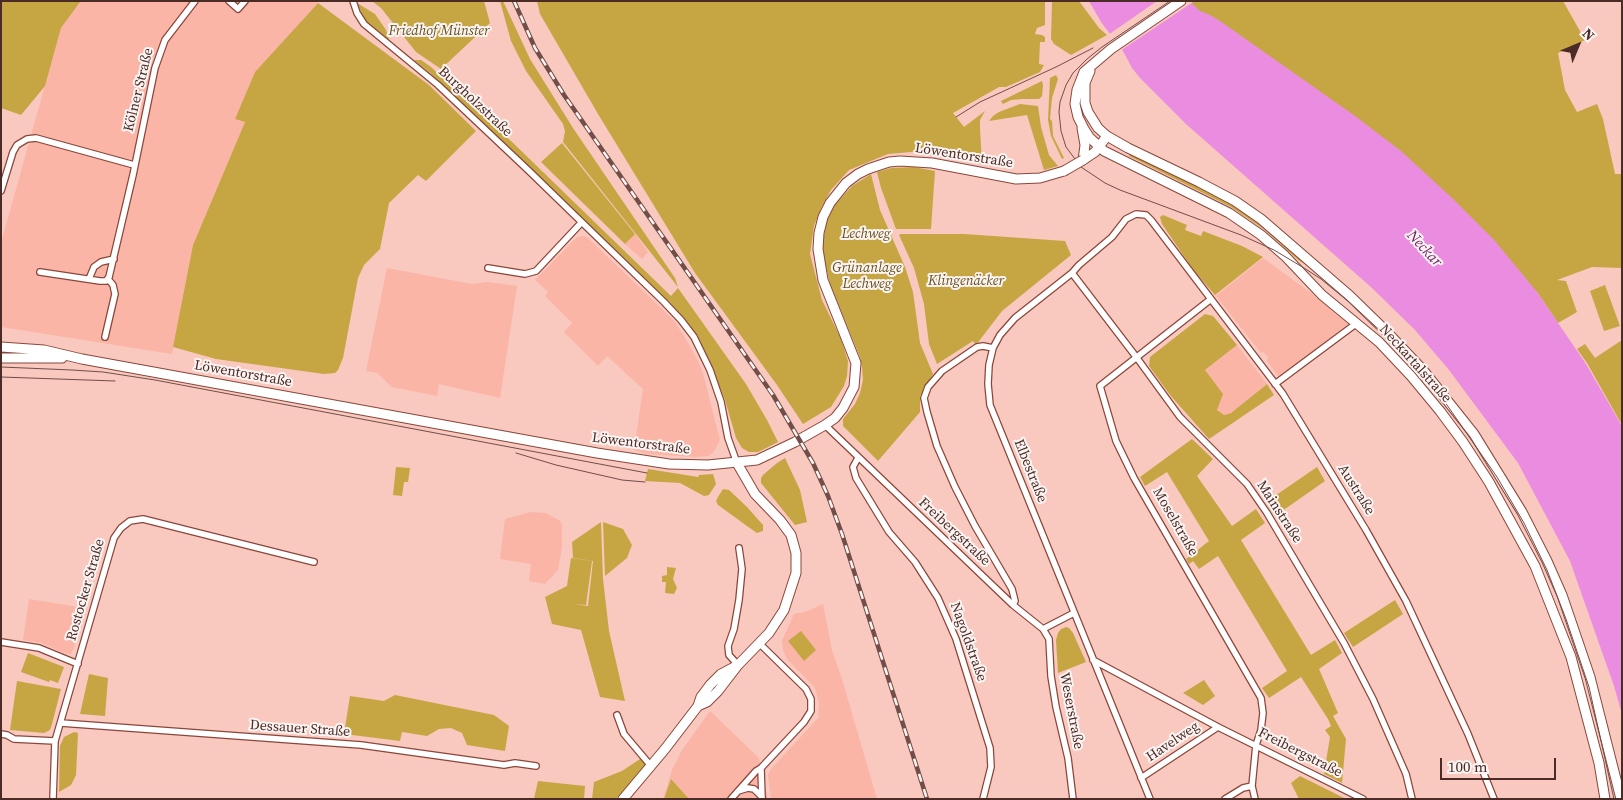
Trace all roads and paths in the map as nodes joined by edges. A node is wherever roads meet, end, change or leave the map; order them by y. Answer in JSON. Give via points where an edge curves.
{"nodes":[{"id":1,"x":195,"y":1,"type":"edge"},
{"id":2,"x":228,"y":1,"type":"edge"},
{"id":3,"x":245,"y":1,"type":"edge"},
{"id":4,"x":353,"y":1,"type":"edge"},
{"id":5,"x":1181,"y":1,"type":"edge"},
{"id":6,"x":1092,"y":66,"type":"junction"},
{"id":7,"x":1081,"y":123,"type":"junction"},
{"id":8,"x":1108,"y":136,"type":"junction"},
{"id":9,"x":1099,"y":147,"type":"junction"},
{"id":10,"x":1083,"y":160,"type":"junction"},
{"id":11,"x":134,"y":165,"type":"junction"},
{"id":12,"x":1,"y":191,"type":"edge"},
{"id":13,"x":1151,"y":220,"type":"joint"},
{"id":14,"x":582,"y":223,"type":"junction"},
{"id":15,"x":114,"y":259,"type":"junction"},
{"id":16,"x":488,"y":268,"type":"dead end"},
{"id":17,"x":40,"y":272,"type":"dead end"},
{"id":18,"x":1072,"y":273,"type":"junction"},
{"id":19,"x":108,"y":279,"type":"junction"},
{"id":20,"x":89,"y":280,"type":"junction"},
{"id":21,"x":1211,"y":299,"type":"junction"},
{"id":22,"x":1357,"y":323,"type":"junction"},
{"id":23,"x":105,"y":336,"type":"dead end"},
{"id":24,"x":1,"y":347,"type":"edge"},
{"id":25,"x":993,"y":348,"type":"junction"},
{"id":26,"x":1,"y":358,"type":"edge"},
{"id":27,"x":1137,"y":358,"type":"junction"},
{"id":28,"x":82,"y":359,"type":"junction"},
{"id":29,"x":1276,"y":384,"type":"junction"},
{"id":30,"x":825,"y":425,"type":"junction"},
{"id":31,"x":858,"y":458,"type":"junction"},
{"id":32,"x":737,"y":463,"type":"junction"},
{"id":33,"x":739,"y":548,"type":"dead end"},
{"id":34,"x":314,"y":562,"type":"dead end"},
{"id":35,"x":1014,"y":605,"type":"junction"},
{"id":36,"x":1074,"y":613,"type":"junction"},
{"id":37,"x":1043,"y":629,"type":"junction"},
{"id":38,"x":1,"y":642,"type":"edge"},
{"id":39,"x":760,"y":644,"type":"junction"},
{"id":40,"x":1093,"y":660,"type":"junction"},
{"id":41,"x":78,"y":664,"type":"junction"},
{"id":42,"x":738,"y":665,"type":"junction"},
{"id":43,"x":617,"y":715,"type":"dead end"},
{"id":44,"x":61,"y":723,"type":"junction"},
{"id":45,"x":1218,"y":727,"type":"junction"},
{"id":46,"x":1,"y":734,"type":"edge"},
{"id":47,"x":55,"y":742,"type":"junction"},
{"id":48,"x":1256,"y":746,"type":"junction"},
{"id":49,"x":536,"y":766,"type":"dead end"},
{"id":50,"x":651,"y":766,"type":"junction"},
{"id":51,"x":761,"y":768,"type":"junction"},
{"id":52,"x":1141,"y":778,"type":"junction"},
{"id":53,"x":1252,"y":786,"type":"junction"},
{"id":54,"x":737,"y":792,"type":"junction"},
{"id":55,"x":762,"y":798,"type":"edge"},
{"id":56,"x":1149,"y":798,"type":"edge"},
{"id":57,"x":53,"y":799,"type":"edge"},
{"id":58,"x":623,"y":799,"type":"edge"},
{"id":59,"x":732,"y":799,"type":"edge"},
{"id":60,"x":983,"y":799,"type":"edge"},
{"id":61,"x":1072,"y":799,"type":"edge"},
{"id":62,"x":1225,"y":799,"type":"edge"},
{"id":63,"x":1255,"y":799,"type":"edge"},
{"id":64,"x":1363,"y":799,"type":"edge"},
{"id":65,"x":1412,"y":799,"type":"edge"},
{"id":66,"x":1494,"y":799,"type":"edge"},
{"id":67,"x":1604,"y":799,"type":"edge"},
{"id":68,"x":1621,"y":799,"type":"edge"}],
"edges":[{"from":1,"to":11,"type":"street","name":"Kölner Straße","via":[[164,40]]},
{"from":2,"to":3,"type":"street","via":[[238,9]]},
{"from":4,"to":14,"type":"street","name":"Burgholzstraße","via":[[364,24],[438,85]]},
{"from":5,"to":6,"type":"main road","name":"Neckartalstraße"},
{"from":6,"to":7,"type":"main road","name":"Neckartalstraße","via":[[1084,72],[1076,90],[1076,110]]},
{"from":6,"to":8,"type":"main road","name":"Neckartalstraße","via":[[1085,84],[1085,103],[1092,121]]},
{"from":7,"to":9,"type":"main road","name":"Neckartalstraße"},
{"from":7,"to":10,"type":"main road","via":[[1085,145]]},
{"from":8,"to":9,"type":"main road","name":"Löwentorstraße"},
{"from":8,"to":68,"type":"main road","name":"Neckartalstraße","via":[[1235,200],[1261,219],[1388,333],[1462,418],[1522,512],[1562,596],[1590,677]]},
{"from":9,"to":10,"type":"main road","name":"Löwentorstraße"},
{"from":9,"to":22,"type":"main road","name":"Neckartalstraße","via":[[1229,213],[1285,256],[1322,295]]},
{"from":10,"to":30,"type":"main road","name":"Löwentorstraße","bridge":true,"via":[[1064,171],[1040,178],[1016,179],[917,161],[900,161],[872,167],[858,174],[838,192],[823,217],[818,249],[823,280],[856,363],[854,387],[849,398]]},
{"from":11,"to":12,"type":"street","via":[[36,138],[26,139],[13,152]]},
{"from":11,"to":15,"type":"street","name":"Kölner Straße"},
{"from":13,"to":18,"type":"street","name":"Elbestraße","via":[[1146,215],[1136,214],[1126,219],[1112,238]]},
{"from":13,"to":21,"type":"street","name":"Austraße"},
{"from":14,"to":16,"type":"street","via":[[536,271],[525,274]]},
{"from":14,"to":32,"type":"street","name":"Burgholzstraße","via":[[664,302],[694,337],[710,370]]},
{"from":15,"to":19,"type":"street","name":"Kölner Straße"},
{"from":15,"to":20,"type":"street","via":[[94,267]]},
{"from":17,"to":20,"type":"street"},
{"from":18,"to":25,"type":"street","name":"Elbestraße","via":[[1015,318]]},
{"from":18,"to":27,"type":"street","name":"Mainstraße"},
{"from":19,"to":20,"type":"street"},
{"from":19,"to":23,"type":"street","name":"Kölner Straße","via":[[115,294]]},
{"from":21,"to":27,"type":"street","name":"Moselstraße"},
{"from":21,"to":29,"type":"street","name":"Austraße"},
{"from":22,"to":29,"type":"street"},
{"from":22,"to":67,"type":"main road","name":"Neckartalstraße","via":[[1411,376],[1463,442],[1535,566],[1571,657]]},
{"from":24,"to":28,"type":"main road","name":"Löwentorstraße","via":[[44,350]]},
{"from":25,"to":35,"type":"street","via":[[977,348],[942,371],[928,387],[924,398],[937,446],[974,526],[1012,590]]},
{"from":25,"to":36,"type":"street","name":"Elbestraße","via":[[988,384],[990,406]]},
{"from":26,"to":28,"type":"main road","name":"Löwentorstraße"},
{"from":27,"to":48,"type":"street","name":"Moselstraße","via":[[1100,386],[1116,441],[1134,478],[1261,698],[1263,713]]},
{"from":27,"to":65,"type":"street","name":"Mainstraße","via":[[1180,417],[1247,484],[1267,513],[1365,683],[1406,774]]},
{"from":28,"to":32,"type":"main road","name":"Löwentorstraße","via":[[597,453],[669,464]]},
{"from":29,"to":66,"type":"street","name":"Austraße","via":[[1406,601],[1468,734]]},
{"from":30,"to":31,"type":"street","name":"Freibergstraße"},
{"from":30,"to":32,"type":"main road","name":"Löwentorstraße","via":[[762,458]]},
{"from":31,"to":35,"type":"street","name":"Freibergstraße"},
{"from":31,"to":60,"type":"street","name":"Nagoldstraße","via":[[853,467],[856,478],[889,532],[915,562],[938,598],[956,639],[990,748],[991,767]]},
{"from":32,"to":39,"type":"main road","via":[[755,494],[786,527],[796,553],[796,573],[784,610]]},
{"from":33,"to":42,"type":"street","via":[[742,569],[739,600],[728,646],[729,655]]},
{"from":34,"to":41,"type":"street","name":"Rostocker Straße","via":[[143,519],[130,521],[114,538]]},
{"from":35,"to":37,"type":"street","name":"Freibergstraße"},
{"from":36,"to":37,"type":"street"},
{"from":36,"to":40,"type":"street","name":"Elbestraße"},
{"from":37,"to":61,"type":"street","name":"Weserstraße","via":[[1049,639],[1051,676],[1068,758]]},
{"from":38,"to":41,"type":"street","via":[[39,648]]},
{"from":39,"to":42,"type":"main road"},
{"from":39,"to":51,"type":"street","via":[[806,689],[812,704],[804,722]]},
{"from":40,"to":45,"type":"street","name":"Freibergstraße"},
{"from":40,"to":52,"type":"street","name":"Elbestraße"},
{"from":41,"to":44,"type":"street","name":"Rostocker Straße"},
{"from":42,"to":50,"type":"main road","via":[[717,677]]},
{"from":43,"to":50,"type":"street","via":[[624,734]]},
{"from":44,"to":47,"type":"street","name":"Rostocker Straße"},
{"from":44,"to":49,"type":"street","name":"Dessauer Straße","via":[[361,746],[504,765]]},
{"from":45,"to":48,"type":"street","name":"Freibergstraße"},
{"from":45,"to":52,"type":"street","name":"Havelweg"},
{"from":46,"to":47,"type":"street","via":[[14,739]]},
{"from":47,"to":57,"type":"street","name":"Rostocker Straße"},
{"from":48,"to":53,"type":"street","name":"Moselstraße"},
{"from":48,"to":64,"type":"street","name":"Freibergstraße"},
{"from":50,"to":58,"type":"main road"},
{"from":51,"to":54,"type":"street"},
{"from":51,"to":55,"type":"street"},
{"from":52,"to":56,"type":"street","name":"Elbestraße"},
{"from":53,"to":62,"type":"street"},
{"from":53,"to":63,"type":"street","name":"Moselstraße"},
{"from":54,"to":55,"type":"street","via":[[754,789]]},
{"from":54,"to":59,"type":"street"}]}
